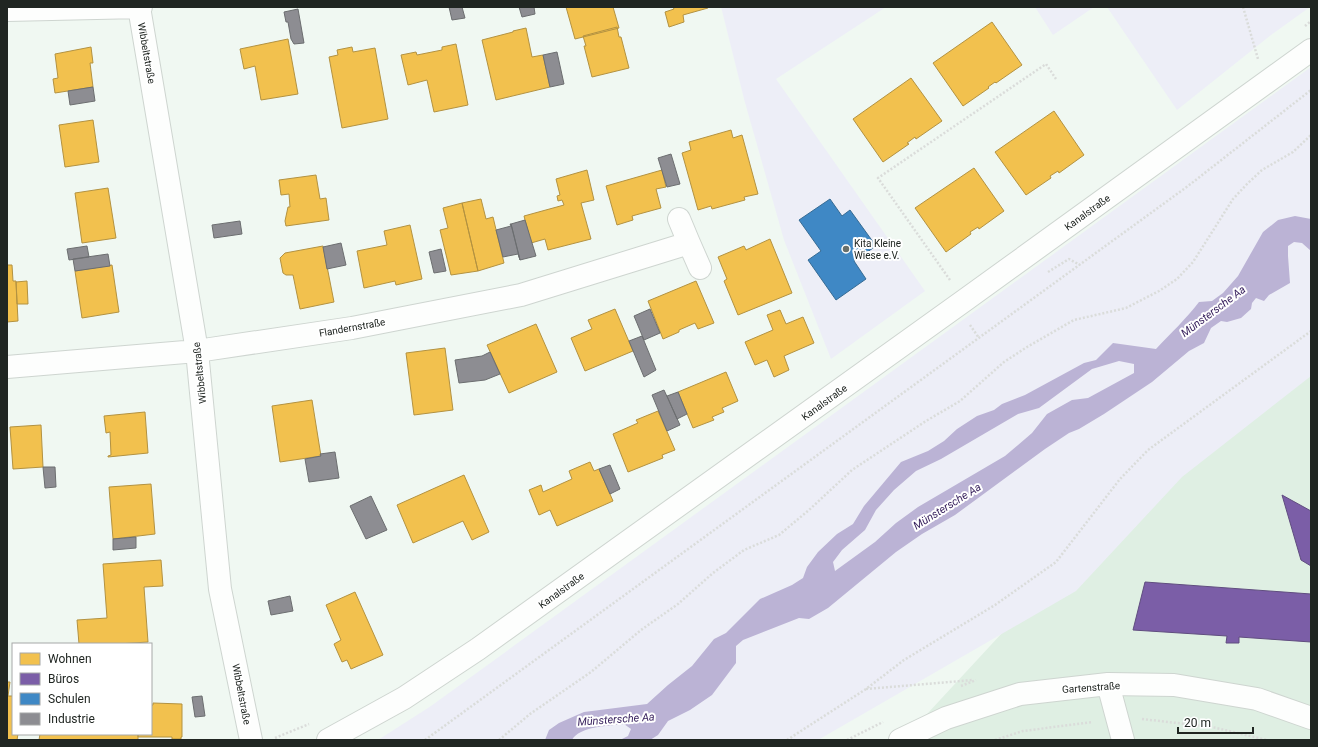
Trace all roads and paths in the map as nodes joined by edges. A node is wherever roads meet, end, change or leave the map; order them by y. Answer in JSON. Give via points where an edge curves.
{"nodes":[{"id":1,"x":140,"y":7,"type":"edge"},
{"id":2,"x":7,"y":10,"type":"edge"},
{"id":3,"x":1311,"y":50,"type":"edge"},
{"id":4,"x":1056,"y":79,"type":"dead end"},
{"id":5,"x":1311,"y":90,"type":"edge"},
{"id":6,"x":1311,"y":135,"type":"edge"},
{"id":7,"x":679,"y":219,"type":"dead end"},
{"id":8,"x":689,"y":243,"type":"junction"},
{"id":9,"x":700,"y":268,"type":"dead end"},
{"id":10,"x":951,"y":282,"type":"dead end"},
{"id":11,"x":968,"y":323,"type":"dead end"},
{"id":12,"x":1311,"y":331,"type":"edge"},
{"id":13,"x":979,"y":338,"type":"junction"},
{"id":14,"x":197,"y":351,"type":"junction"},
{"id":15,"x":7,"y":367,"type":"edge"},
{"id":16,"x":976,"y":680,"type":"dead end"},
{"id":17,"x":1108,"y":684,"type":"junction"},
{"id":18,"x":866,"y":689,"type":"junction"},
{"id":19,"x":1311,"y":718,"type":"edge"},
{"id":20,"x":284,"y":733,"type":"dead end"},
{"id":21,"x":251,"y":740,"type":"edge"},
{"id":22,"x":271,"y":740,"type":"edge"},
{"id":23,"x":328,"y":740,"type":"edge"},
{"id":24,"x":425,"y":740,"type":"edge"},
{"id":25,"x":500,"y":740,"type":"edge"},
{"id":26,"x":787,"y":740,"type":"edge"},
{"id":27,"x":900,"y":740,"type":"edge"},
{"id":28,"x":1123,"y":740,"type":"edge"}],
"edges":[{"from":1,"to":2,"type":"street"},
{"from":1,"to":14,"type":"street","name":"Wibbeltstraße"},
{"from":3,"to":23,"type":"street","name":"Kanalstraße","via":[[478,649],[404,698]]},
{"from":4,"to":10,"type":"path","via":[[1046,64],[878,178]]},
{"from":5,"to":13,"type":"path","via":[[1188,186]]},
{"from":6,"to":25,"type":"path","via":[[1293,152],[1262,170],[1247,184],[1233,200],[1193,262],[1177,279],[1126,308],[1074,320],[1004,362],[960,401],[852,470],[779,535],[744,550],[713,573],[678,604],[641,630],[591,672],[530,714]]},
{"from":7,"to":8,"type":"street"},
{"from":8,"to":9,"type":"street"},
{"from":8,"to":14,"type":"street","name":"Flandernstraße","via":[[521,295],[352,328]]},
{"from":11,"to":13,"type":"path"},
{"from":12,"to":18,"type":"path","via":[[1148,450],[1120,479],[1056,562],[995,605],[904,660]]},
{"from":13,"to":24,"type":"path"},
{"from":14,"to":15,"type":"street","name":"Flandernstraße"},
{"from":14,"to":21,"type":"street","name":"Wibbeltstraße","via":[[220,589]]},
{"from":16,"to":18,"type":"path"},
{"from":17,"to":19,"type":"street","name":"Gartenstraße","via":[[1174,685],[1257,699]]},
{"from":17,"to":27,"type":"street","name":"Gartenstraße","via":[[1020,694],[946,718]]},
{"from":17,"to":28,"type":"street"},
{"from":18,"to":26,"type":"path"},
{"from":20,"to":22,"type":"path"}]}
